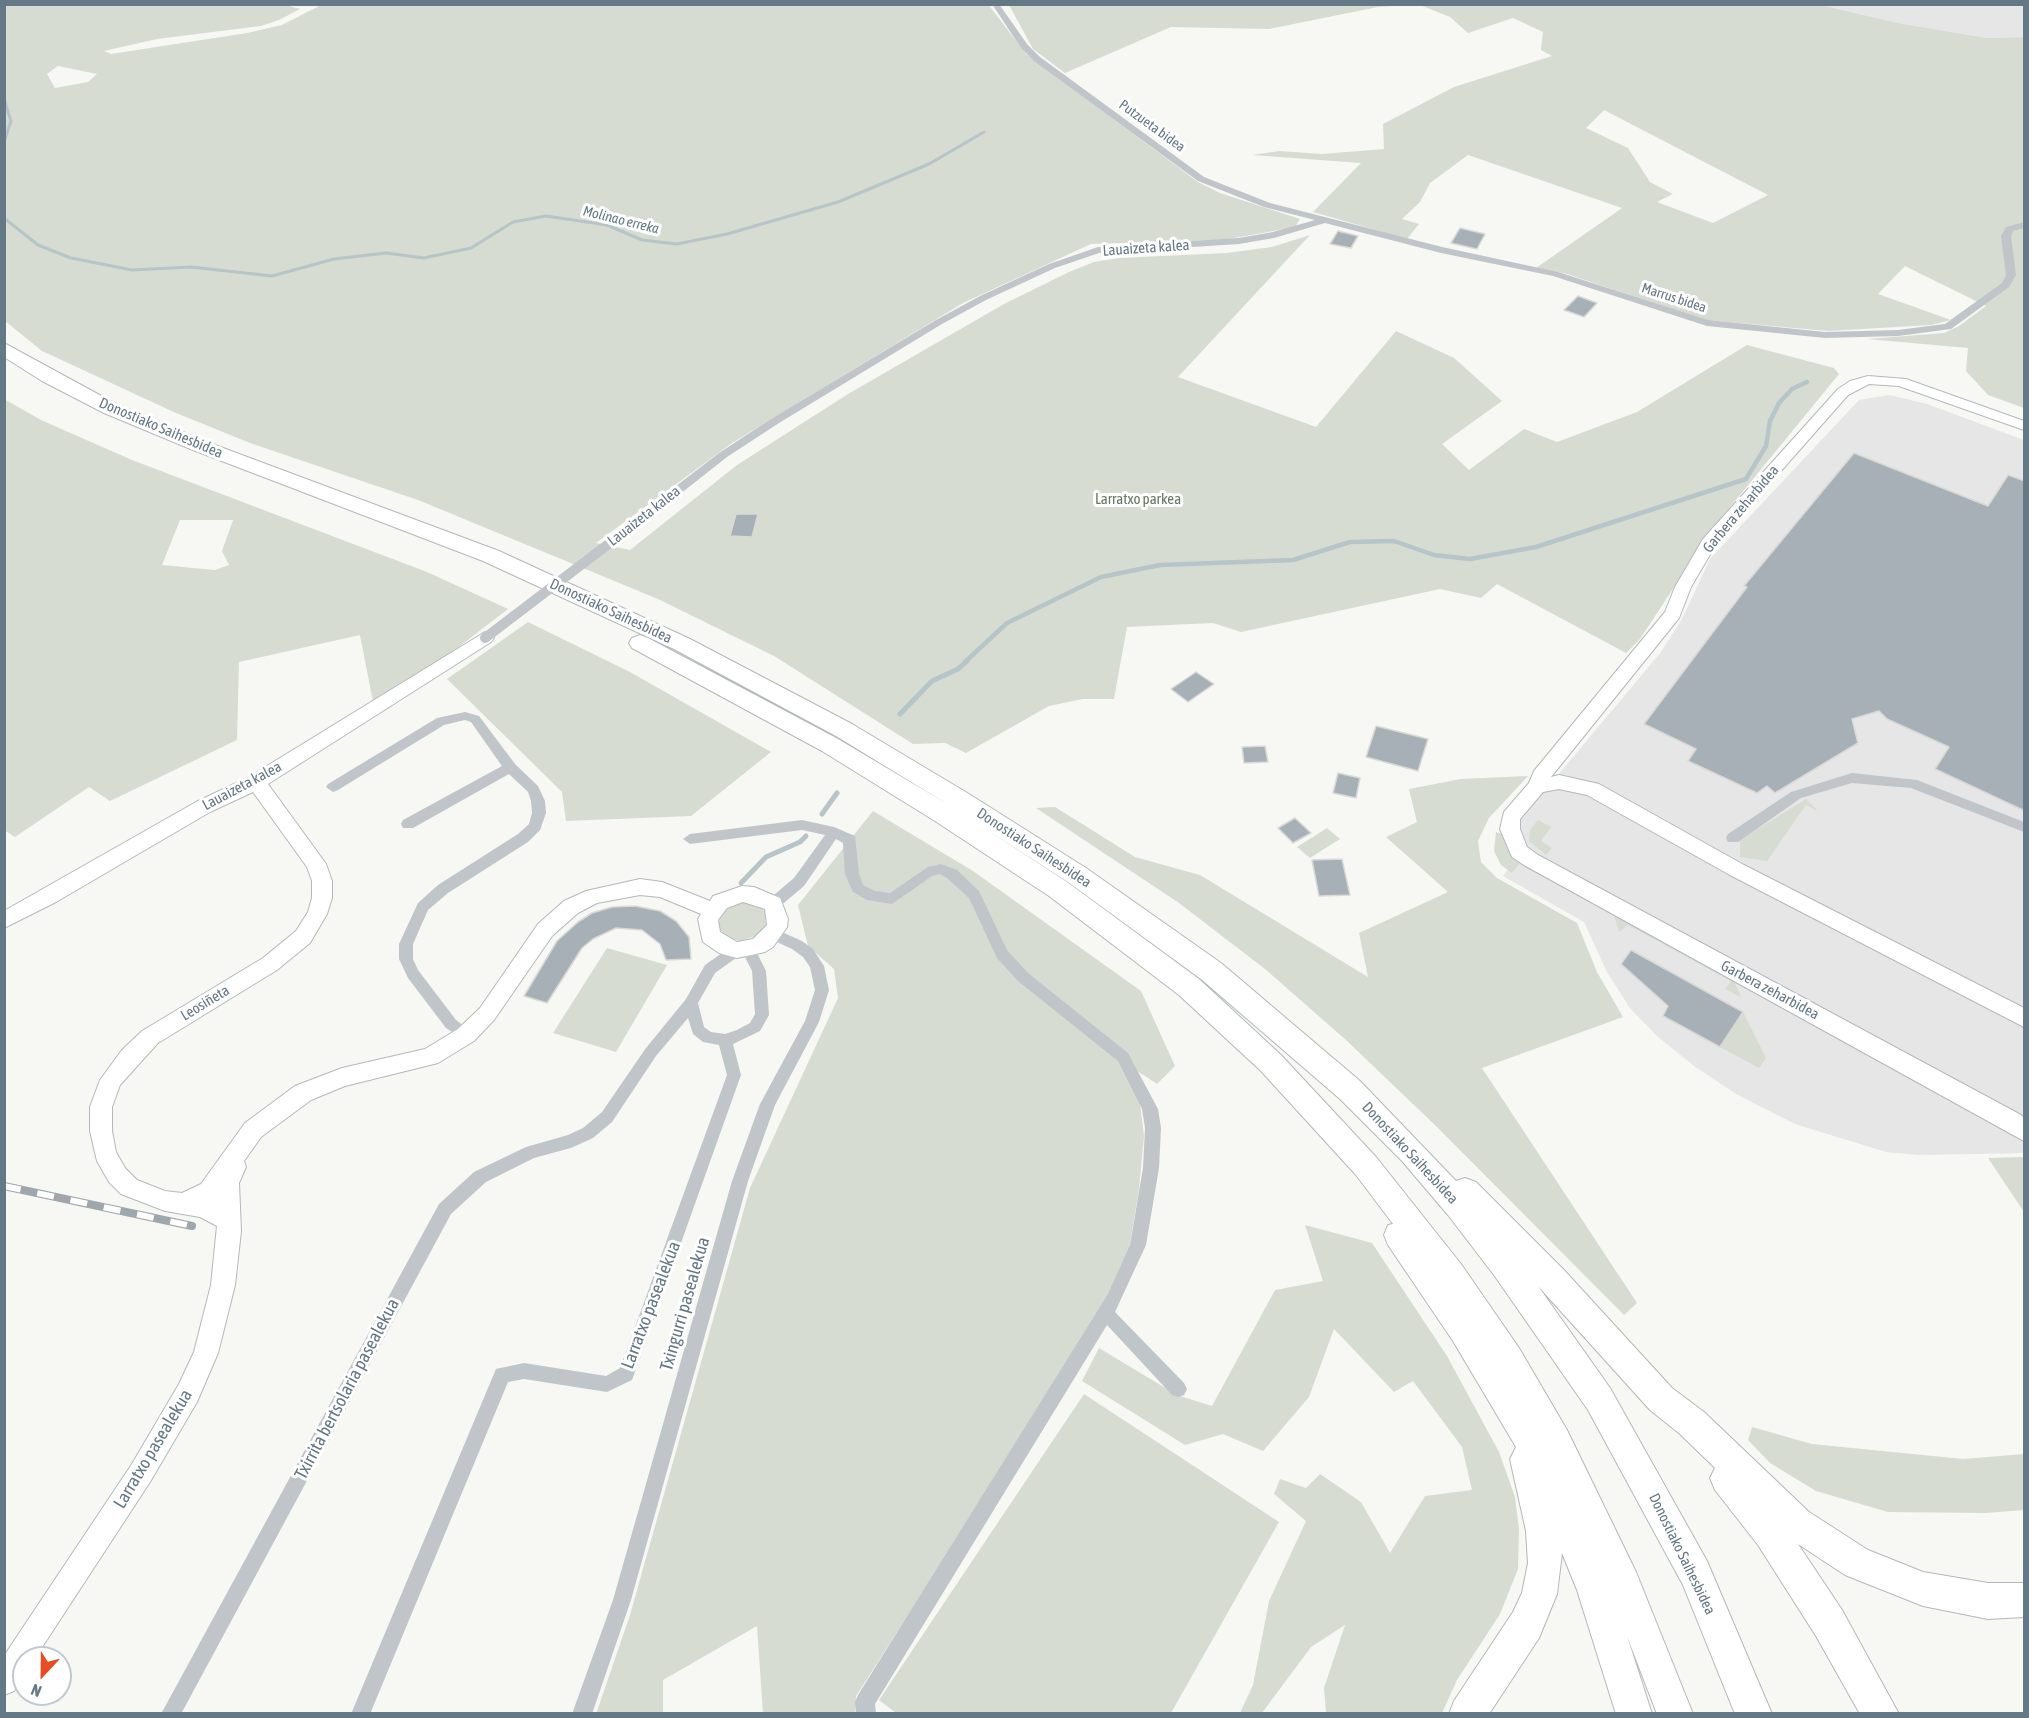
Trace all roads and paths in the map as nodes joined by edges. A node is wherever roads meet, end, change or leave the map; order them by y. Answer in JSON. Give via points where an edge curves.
{"nodes":[{"id":1,"x":995,"y":4,"type":"edge"},
{"id":2,"x":1294,"y":212,"type":"junction"},
{"id":3,"x":1325,"y":220,"type":"junction"},
{"id":4,"x":2025,"y":225,"type":"edge"},
{"id":5,"x":1304,"y":227,"type":"junction"},
{"id":6,"x":4,"y":349,"type":"edge"},
{"id":7,"x":4,"y":369,"type":"edge"},
{"id":8,"x":2025,"y":426,"type":"edge"},
{"id":9,"x":485,"y":638,"type":"joint"},
{"id":10,"x":510,"y":767,"type":"junction"},
{"id":11,"x":256,"y":782,"type":"junction"},
{"id":12,"x":1537,"y":786,"type":"junction"},
{"id":13,"x":333,"y":787,"type":"dead end"},
{"id":14,"x":408,"y":824,"type":"dead end"},
{"id":15,"x":2025,"y":826,"type":"edge"},
{"id":16,"x":834,"y":832,"type":"junction"},
{"id":17,"x":690,"y":838,"type":"dead end"},
{"id":18,"x":1733,"y":838,"type":"dead end"},
{"id":19,"x":773,"y":904,"type":"junction"},
{"id":20,"x":712,"y":910,"type":"junction"},
{"id":21,"x":4,"y":920,"type":"edge"},
{"id":22,"x":773,"y":934,"type":"junction"},
{"id":23,"x":743,"y":949,"type":"junction"},
{"id":24,"x":691,"y":1003,"type":"junction"},
{"id":25,"x":2025,"y":1018,"type":"edge"},
{"id":26,"x":466,"y":1035,"type":"junction"},
{"id":27,"x":725,"y":1040,"type":"junction"},
{"id":28,"x":286,"y":1104,"type":"junction"},
{"id":29,"x":1317,"y":1111,"type":"junction"},
{"id":30,"x":2025,"y":1131,"type":"edge"},
{"id":31,"x":241,"y":1146,"type":"junction"},
{"id":32,"x":1412,"y":1152,"type":"junction"},
{"id":33,"x":228,"y":1191,"type":"junction"},
{"id":34,"x":185,"y":1203,"type":"junction"},
{"id":35,"x":228,"y":1220,"type":"junction"},
{"id":36,"x":1106,"y":1315,"type":"junction"},
{"id":37,"x":1178,"y":1389,"type":"dead end"},
{"id":38,"x":1661,"y":1399,"type":"junction"},
{"id":39,"x":1514,"y":1409,"type":"junction"},
{"id":40,"x":2025,"y":1600,"type":"edge"},
{"id":41,"x":4,"y":1681,"type":"edge"},
{"id":42,"x":170,"y":1713,"type":"edge"},
{"id":43,"x":360,"y":1713,"type":"edge"},
{"id":44,"x":582,"y":1713,"type":"edge"},
{"id":45,"x":866,"y":1713,"type":"edge"},
{"id":46,"x":1467,"y":1713,"type":"edge"},
{"id":47,"x":1634,"y":1713,"type":"edge"},
{"id":48,"x":1675,"y":1713,"type":"edge"},
{"id":49,"x":1754,"y":1713,"type":"edge"},
{"id":50,"x":1881,"y":1713,"type":"edge"}],
"edges":[{"from":1,"to":2,"type":"street","name":"Putzueta bidea","via":[[1037,60],[1201,179]]},
{"from":2,"to":3,"type":"street","name":"Putzueta bidea"},
{"from":2,"to":5,"type":"street","via":[[1306,220]]},
{"from":3,"to":4,"type":"street","name":"Marrus bidea","via":[[1555,274],[1707,323],[1825,335],[1948,327],[2006,285],[2011,275],[2006,236],[2009,229]]},
{"from":3,"to":5,"type":"street","name":"Lauaizeta kalea"},
{"from":5,"to":9,"type":"street","name":"Lauaizeta kalea","bridge":true,"via":[[1221,243],[1098,250],[983,298],[723,456]]},
{"from":6,"to":32,"type":"highway","name":"Donostiako Saihesbidea","via":[[78,393],[164,432],[491,556],[574,592],[682,644],[843,730],[1077,875],[1211,971],[1350,1090]]},
{"from":7,"to":29,"type":"highway","name":"Donostiako Saihesbidea","via":[[130,434],[395,536],[560,605],[780,716],[944,814],[1130,940],[1226,1019]]},
{"from":8,"to":12,"type":"street","name":"Garbera zeharbidea","via":[[1901,382],[1868,380],[1843,392],[1709,543],[1683,587],[1673,614],[1541,776]]},
{"from":9,"to":11,"type":"street","name":"Lauaizeta kalea"},
{"from":10,"to":13,"type":"street","via":[[475,719],[465,716],[441,721]]},
{"from":10,"to":14,"type":"street"},
{"from":10,"to":26,"type":"street","via":[[533,789],[539,813],[535,826],[423,907],[406,944],[406,959],[413,974],[451,1024]]},
{"from":11,"to":21,"type":"street","name":"Lauaizeta kalea","via":[[203,807]]},
{"from":11,"to":34,"type":"street","name":"Leosiñeta","via":[[316,864],[322,881],[317,914],[303,937],[270,964],[150,1037],[111,1080],[101,1107],[105,1154],[117,1175],[129,1187],[146,1195]]},
{"from":12,"to":25,"type":"street","via":[[1559,782],[1592,789],[1737,870]]},
{"from":12,"to":30,"type":"street","name":"Garbera zeharbidea","via":[[1511,817],[1510,829],[1520,852],[1531,860]]},
{"from":15,"to":18,"type":"street","via":[[1912,783],[1852,778],[1796,795]]},
{"from":16,"to":17,"type":"street","via":[[802,825]]},
{"from":16,"to":19,"type":"street","via":[[799,882]]},
{"from":16,"to":36,"type":"street","via":[[850,840],[852,874],[858,888],[872,896],[892,899],[928,872],[941,869],[952,874],[974,895],[1002,954],[1023,977],[1123,1057],[1135,1075],[1150,1109],[1151,1168],[1138,1245]]},
{"from":19,"to":20,"type":"street","via":[[742,894]]},
{"from":19,"to":22,"type":"street","via":[[778,919]]},
{"from":20,"to":23,"type":"street","via":[[708,919],[711,936],[717,943]]},
{"from":20,"to":26,"type":"street","name":"Larratxo pasealekua","via":[[663,890],[640,887],[593,896],[571,907],[545,930],[487,1014]]},
{"from":22,"to":23,"type":"street","via":[[766,941]]},
{"from":22,"to":44,"type":"street","name":"Txingurri pasealekua","via":[[808,953],[817,966],[822,990],[812,1022],[768,1104],[740,1181],[622,1600]]},
{"from":23,"to":24,"type":"street","via":[[710,969]]},
{"from":23,"to":27,"type":"street","via":[[759,972],[762,1015],[755,1027]]},
{"from":24,"to":27,"type":"street","via":[[698,1030],[708,1038]]},
{"from":24,"to":42,"type":"street","name":"Txirrita bertsolaria pasealekua","via":[[651,1052],[607,1117],[588,1133],[496,1168],[445,1209]]},
{"from":26,"to":28,"type":"street","name":"Larratxo pasealekua","via":[[430,1057],[332,1080]]},
{"from":27,"to":43,"type":"street","name":"Larratxo pasealekua","via":[[734,1074],[626,1374],[608,1384],[524,1371],[502,1375]]},
{"from":28,"to":31,"type":"street","name":"Larratxo pasealekua","via":[[253,1130]]},
{"from":28,"to":33,"type":"street","name":"Larratxo pasealekua"},
{"from":29,"to":39,"type":"highway","via":[[1328,1144],[1414,1254]]},
{"from":29,"to":48,"type":"highway","name":"Donostiako Saihesbidea","via":[[1406,1215],[1508,1359],[1555,1442],[1624,1584]]},
{"from":31,"to":33,"type":"street","name":"Larratxo pasealekua"},
{"from":31,"to":34,"type":"street","via":[[209,1191]]},
{"from":32,"to":38,"type":"highway","via":[[1451,1177],[1499,1224]]},
{"from":32,"to":49,"type":"highway","name":"Donostiako Saihesbidea","via":[[1505,1264],[1599,1399],[1695,1573]]},
{"from":33,"to":34,"type":"street","via":[[202,1203]]},
{"from":33,"to":35,"type":"street","name":"Larratxo pasealekua"},
{"from":34,"to":35,"type":"street","name":"Leosiñeta"},
{"from":35,"to":41,"type":"street","name":"Larratxo pasealekua","via":[[217,1318],[188,1393],[141,1473]]},
{"from":36,"to":37,"type":"street"},
{"from":36,"to":45,"type":"street","via":[[865,1702]]},
{"from":38,"to":40,"type":"highway","via":[[1692,1423],[1797,1524],[1857,1563],[1955,1597]]},
{"from":38,"to":50,"type":"highway","via":[[1770,1533]]},
{"from":39,"to":46,"type":"highway","via":[[1537,1496],[1545,1563],[1539,1594],[1526,1625]]},
{"from":39,"to":47,"type":"highway","via":[[1571,1529]]}]}
